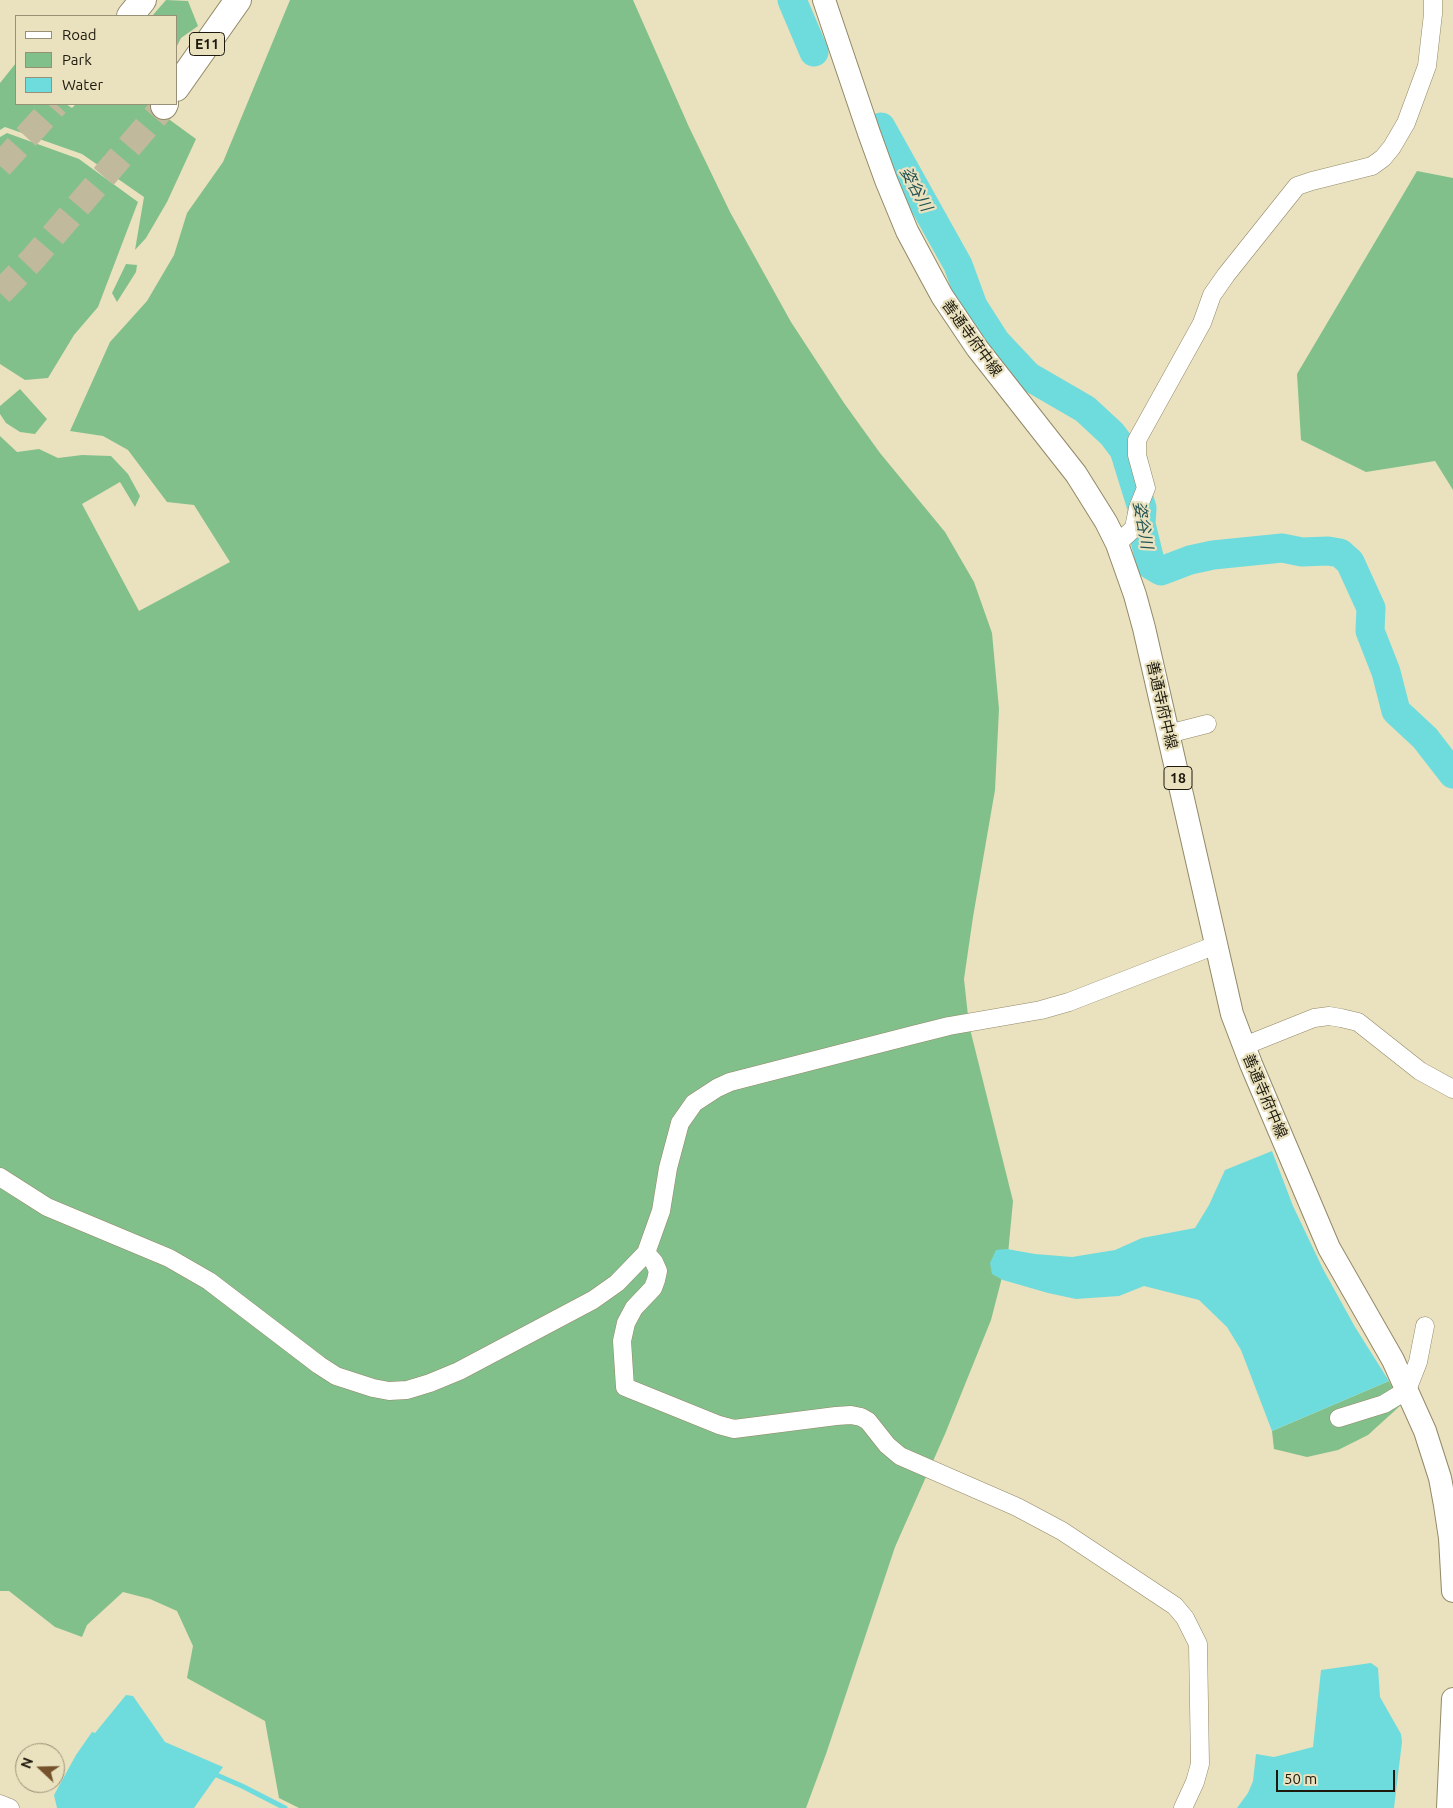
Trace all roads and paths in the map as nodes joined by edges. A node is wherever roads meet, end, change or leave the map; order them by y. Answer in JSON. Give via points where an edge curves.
{"nodes":[{"id":1,"x":143,"y":0,"type":"edge"},
{"id":2,"x":238,"y":0,"type":"edge"},
{"id":3,"x":824,"y":0,"type":"edge"},
{"id":4,"x":1433,"y":0,"type":"edge"},
{"id":5,"x":131,"y":15,"type":"edge"},
{"id":6,"x":178,"y":85,"type":"edge"},
{"id":7,"x":1117,"y":544,"type":"junction"},
{"id":8,"x":1207,"y":724,"type":"dead end"},
{"id":9,"x":1168,"y":734,"type":"junction"},
{"id":10,"x":1216,"y":945,"type":"junction"},
{"id":11,"x":1244,"y":1046,"type":"junction"},
{"id":12,"x":1453,"y":1089,"type":"edge"},
{"id":13,"x":0,"y":1177,"type":"edge"},
{"id":14,"x":646,"y":1254,"type":"junction"},
{"id":15,"x":1425,"y":1326,"type":"dead end"},
{"id":16,"x":1407,"y":1390,"type":"junction"},
{"id":17,"x":1339,"y":1418,"type":"dead end"},
{"id":18,"x":1453,"y":1591,"type":"edge"},
{"id":19,"x":1453,"y":1699,"type":"edge"},
{"id":20,"x":0,"y":1804,"type":"edge"},
{"id":21,"x":10,"y":1808,"type":"edge"},
{"id":22,"x":1183,"y":1808,"type":"edge"},
{"id":23,"x":1448,"y":1808,"type":"edge"}],
"edges":[{"from":1,"to":5,"type":"highway"},
{"from":2,"to":6,"type":"highway","number":"E11"},
{"from":3,"to":7,"type":"main road","name":"善通寺府中線","number":"18","via":[[883,173],[929,272],[977,348],[1076,474]]},
{"from":4,"to":7,"type":"street","via":[[1427,66],[1406,123],[1392,147],[1372,166],[1298,186],[1212,295],[1202,323],[1137,440],[1137,455],[1146,488],[1134,528]]},
{"from":7,"to":9,"type":"main road","name":"善通寺府中線","number":"18","via":[[1138,604]]},
{"from":8,"to":9,"type":"street"},
{"from":9,"to":10,"type":"main road","name":"善通寺府中線","number":"18"},
{"from":10,"to":11,"type":"main road","name":"善通寺府中線","number":"18","via":[[1232,1014]]},
{"from":10,"to":14,"type":"street","via":[[1070,1002],[931,1031],[716,1088],[694,1103],[680,1123],[661,1211]]},
{"from":11,"to":12,"type":"street","via":[[1314,1018],[1341,1018],[1358,1022],[1420,1071]]},
{"from":11,"to":16,"type":"main road","name":"善通寺府中線","number":"18","via":[[1329,1248]]},
{"from":13,"to":14,"type":"street","via":[[47,1207],[169,1258],[209,1281],[336,1376],[390,1391],[407,1390],[459,1372],[593,1300],[618,1283]]},
{"from":14,"to":22,"type":"street","via":[[658,1271],[653,1288],[634,1308],[626,1323],[622,1341],[625,1387],[734,1429],[836,1416],[862,1417],[900,1456],[1017,1507],[1062,1531],[1174,1606],[1185,1618],[1198,1644],[1200,1764]]},
{"from":15,"to":16,"type":"street","via":[[1415,1372]]},
{"from":16,"to":17,"type":"street","via":[[1384,1404]]},
{"from":16,"to":18,"type":"main road","name":"善通寺府中線","number":"18","via":[[1440,1478],[1450,1538]]},
{"from":19,"to":23,"type":"main road"},
{"from":20,"to":21,"type":"street"}]}
